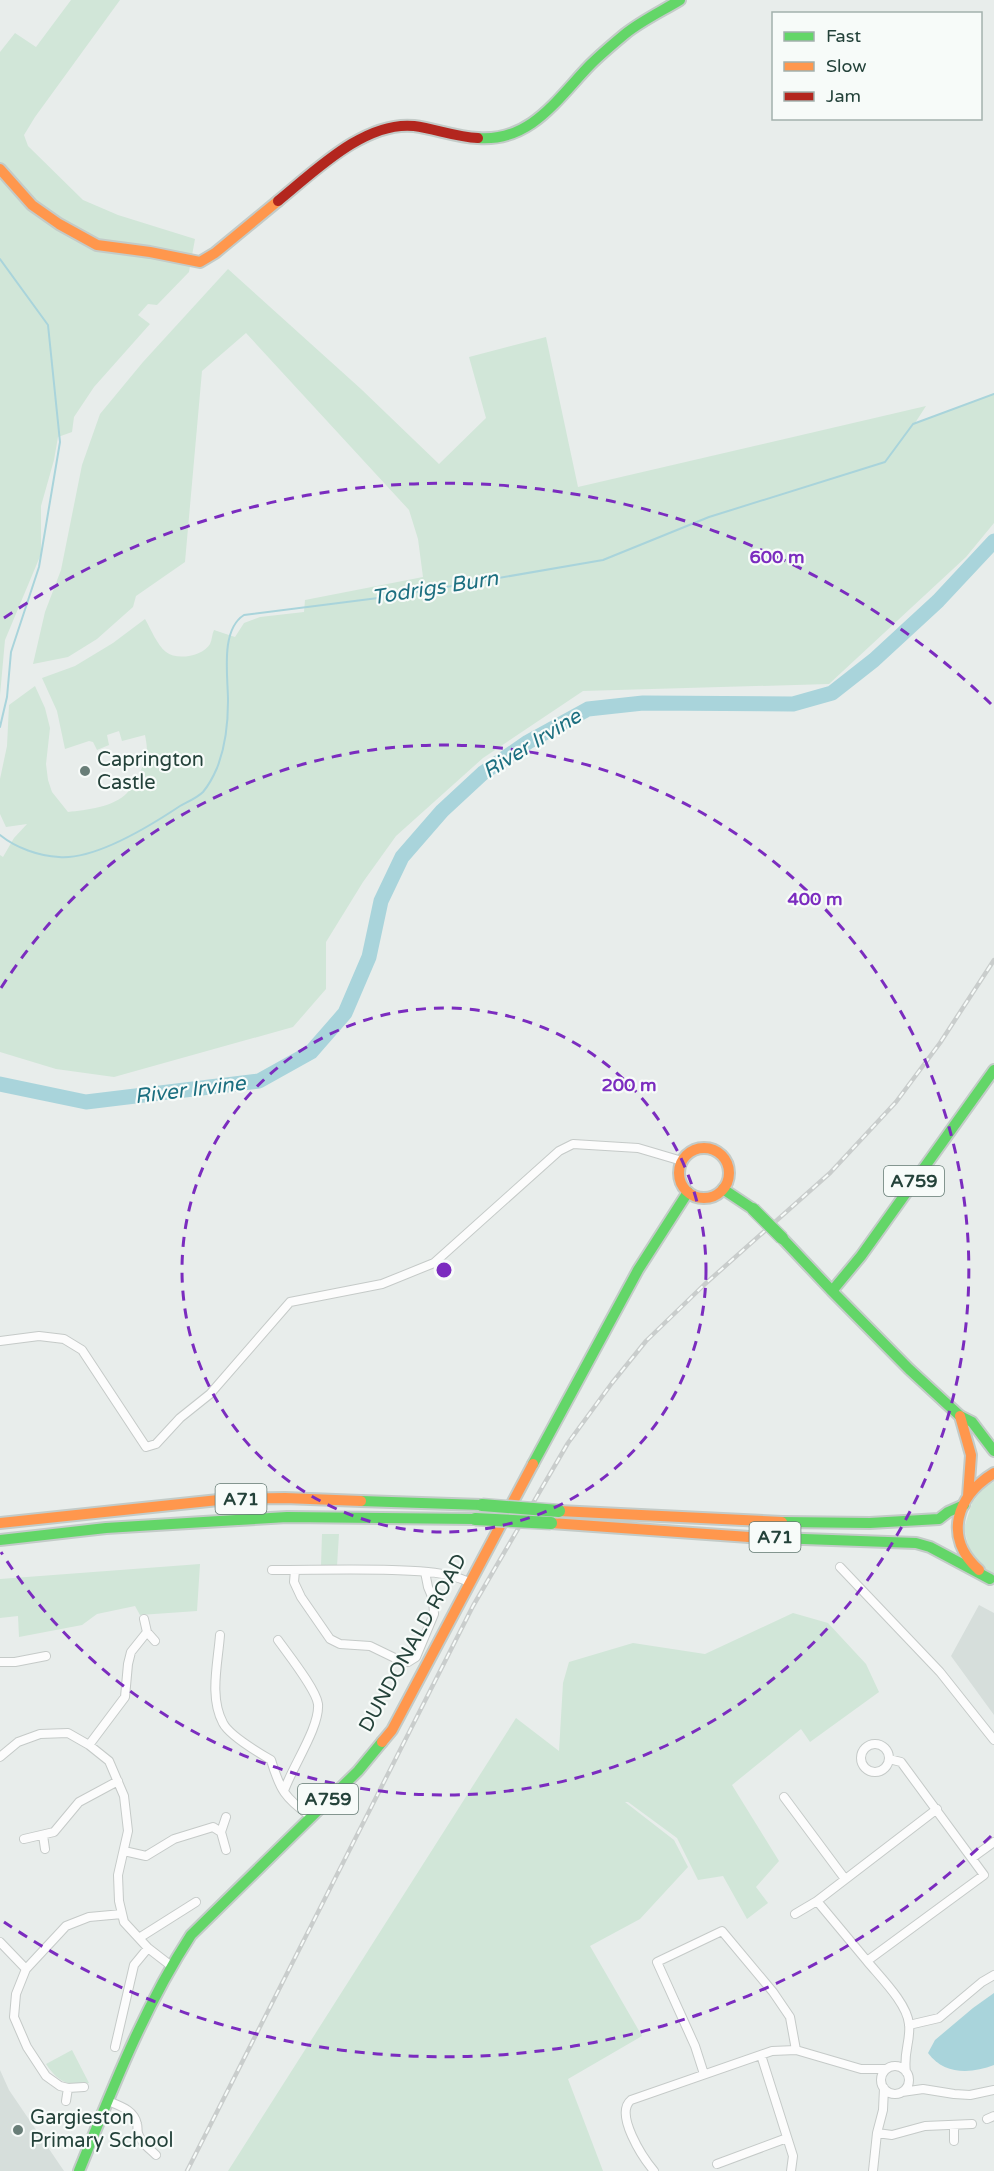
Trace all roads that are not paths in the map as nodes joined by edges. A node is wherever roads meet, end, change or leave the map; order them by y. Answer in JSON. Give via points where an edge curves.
{"nodes":[{"id":1,"x":680,"y":0,"type":"edge"},
{"id":2,"x":0,"y":169,"type":"edge"},
{"id":3,"x":994,"y":1070,"type":"edge"},
{"id":4,"x":682,"y":1161,"type":"junction"},
{"id":5,"x":723,"y":1189,"type":"junction"},
{"id":6,"x":688,"y":1192,"type":"junction"},
{"id":7,"x":832,"y":1291,"type":"junction"},
{"id":8,"x":0,"y":1341,"type":"edge"},
{"id":9,"x":960,"y":1416,"type":"junction"},
{"id":10,"x":994,"y":1451,"type":"edge"},
{"id":11,"x":994,"y":1473,"type":"edge"},
{"id":12,"x":966,"y":1501,"type":"junction"},
{"id":13,"x":0,"y":1523,"type":"edge"},
{"id":14,"x":0,"y":1540,"type":"edge"},
{"id":15,"x":840,"y":1566,"type":"dead end"},
{"id":16,"x":272,"y":1570,"type":"dead end"},
{"id":17,"x":296,"y":1570,"type":"junction"},
{"id":18,"x":425,"y":1572,"type":"junction"},
{"id":19,"x":992,"y":1581,"type":"edge"},
{"id":20,"x":469,"y":1582,"type":"junction"},
{"id":21,"x":144,"y":1619,"type":"dead end"},
{"id":22,"x":147,"y":1632,"type":"junction"},
{"id":23,"x":220,"y":1635,"type":"dead end"},
{"id":24,"x":278,"y":1640,"type":"dead end"},
{"id":25,"x":155,"y":1641,"type":"dead end"},
{"id":26,"x":46,"y":1656,"type":"dead end"},
{"id":27,"x":0,"y":1662,"type":"edge"},
{"id":28,"x":994,"y":1740,"type":"edge"},
{"id":29,"x":89,"y":1745,"type":"junction"},
{"id":30,"x":0,"y":1757,"type":"edge"},
{"id":31,"x":889,"y":1759,"type":"dead end"},
{"id":32,"x":118,"y":1781,"type":"junction"},
{"id":33,"x":284,"y":1791,"type":"junction"},
{"id":34,"x":784,"y":1797,"type":"dead end"},
{"id":35,"x":938,"y":1809,"type":"junction"},
{"id":36,"x":310,"y":1816,"type":"junction"},
{"id":37,"x":226,"y":1817,"type":"dead end"},
{"id":38,"x":221,"y":1832,"type":"junction"},
{"id":39,"x":43,"y":1835,"type":"junction"},
{"id":40,"x":24,"y":1839,"type":"dead end"},
{"id":41,"x":994,"y":1842,"type":"edge"},
{"id":42,"x":45,"y":1849,"type":"dead end"},
{"id":43,"x":124,"y":1851,"type":"junction"},
{"id":44,"x":226,"y":1851,"type":"dead end"},
{"id":45,"x":972,"y":1858,"type":"junction"},
{"id":46,"x":846,"y":1879,"type":"junction"},
{"id":47,"x":817,"y":1901,"type":"junction"},
{"id":48,"x":196,"y":1902,"type":"dead end"},
{"id":49,"x":122,"y":1914,"type":"junction"},
{"id":50,"x":795,"y":1914,"type":"dead end"},
{"id":51,"x":139,"y":1938,"type":"junction"},
{"id":52,"x":0,"y":1942,"type":"edge"},
{"id":53,"x":148,"y":1948,"type":"junction"},
{"id":54,"x":867,"y":1961,"type":"junction"},
{"id":55,"x":170,"y":1965,"type":"junction"},
{"id":56,"x":26,"y":1969,"type":"junction"},
{"id":57,"x":994,"y":1975,"type":"edge"},
{"id":58,"x":909,"y":2025,"type":"junction"},
{"id":59,"x":905,"y":2046,"type":"junction"},
{"id":60,"x":115,"y":2047,"type":"dead end"},
{"id":61,"x":796,"y":2050,"type":"junction"},
{"id":62,"x":761,"y":2055,"type":"junction"},
{"id":63,"x":861,"y":2068,"type":"junction"},
{"id":64,"x":887,"y":2068,"type":"junction"},
{"id":65,"x":907,"y":2073,"type":"junction"},
{"id":66,"x":704,"y":2074,"type":"junction"},
{"id":67,"x":883,"y":2086,"type":"junction"},
{"id":68,"x":84,"y":2087,"type":"dead end"},
{"id":69,"x":68,"y":2088,"type":"junction"},
{"id":70,"x":923,"y":2089,"type":"junction"},
{"id":71,"x":994,"y":2090,"type":"edge"},
{"id":72,"x":900,"y":2093,"type":"junction"},
{"id":73,"x":66,"y":2101,"type":"dead end"},
{"id":74,"x":108,"y":2101,"type":"junction"},
{"id":75,"x":883,"y":2110,"type":"junction"},
{"id":76,"x":972,"y":2124,"type":"dead end"},
{"id":77,"x":954,"y":2125,"type":"junction"},
{"id":78,"x":877,"y":2133,"type":"junction"},
{"id":79,"x":787,"y":2138,"type":"junction"},
{"id":80,"x":954,"y":2141,"type":"dead end"},
{"id":81,"x":156,"y":2155,"type":"dead end"},
{"id":82,"x":717,"y":2164,"type":"dead end"},
{"id":83,"x":79,"y":2171,"type":"edge"},
{"id":84,"x":654,"y":2171,"type":"edge"},
{"id":85,"x":791,"y":2171,"type":"edge"},
{"id":86,"x":873,"y":2171,"type":"edge"}],
"edges":[{"from":1,"to":2,"type":"main road","via":[[626,33],[543,116],[524,129],[492,139],[412,126],[377,130],[337,153],[200,262],[97,245],[32,205]]},
{"from":3,"to":7,"type":"main road","number":"A759"},
{"from":4,"to":5,"type":"main road","via":[[697,1149],[715,1151],[727,1164],[729,1175]]},
{"from":4,"to":6,"type":"main road","via":[[680,1178]]},
{"from":4,"to":8,"type":"street","via":[[638,1148],[573,1144],[559,1151],[434,1263],[382,1284],[290,1302],[210,1394],[156,1444],[146,1448],[82,1350],[64,1339],[39,1336]]},
{"from":5,"to":6,"type":"main road","via":[[707,1198]]},
{"from":5,"to":7,"type":"main road","bridge":true,"via":[[753,1209]]},
{"from":6,"to":20,"type":"main road","name":"DUNDONALD ROAD","number":"A759","via":[[638,1270]]},
{"from":7,"to":9,"type":"main road"},
{"from":9,"to":10,"type":"main road","via":[[972,1422]]},
{"from":9,"to":12,"type":"main road","via":[[972,1456]]},
{"from":11,"to":12,"type":"main road","number":"A71","via":[[978,1484]]},
{"from":12,"to":13,"type":"main road","number":"A71","bridge":true,"via":[[939,1518],[870,1523],[745,1521],[482,1504],[285,1497]]},
{"from":12,"to":19,"type":"main road","number":"A71","via":[[958,1529],[960,1548],[971,1564]]},
{"from":14,"to":19,"type":"main road","number":"A71","bridge":true,"via":[[106,1528],[286,1517],[475,1519],[916,1543]]},
{"from":15,"to":28,"type":"street","via":[[939,1672]]},
{"from":16,"to":17,"type":"street"},
{"from":17,"to":18,"type":"street"},
{"from":17,"to":18,"type":"street","via":[[294,1582],[301,1597],[330,1639],[340,1644],[370,1646],[408,1662],[416,1657],[434,1614]]},
{"from":18,"to":20,"type":"street"},
{"from":20,"to":36,"type":"main road","name":"DUNDONALD ROAD","number":"A759","via":[[392,1730],[358,1771]]},
{"from":21,"to":22,"type":"street"},
{"from":22,"to":25,"type":"street"},
{"from":22,"to":29,"type":"street","via":[[131,1652],[125,1697]]},
{"from":23,"to":33,"type":"street","via":[[215,1697],[223,1725],[271,1760],[278,1785]]},
{"from":24,"to":33,"type":"street","via":[[318,1704],[315,1721]]},
{"from":26,"to":27,"type":"street"},
{"from":29,"to":30,"type":"street","via":[[68,1733],[40,1734],[18,1742]]},
{"from":29,"to":32,"type":"street","via":[[109,1761]]},
{"from":31,"to":35,"type":"street","via":[[901,1762]]},
{"from":32,"to":39,"type":"street","via":[[79,1802],[54,1832]]},
{"from":32,"to":43,"type":"street","via":[[128,1831]]},
{"from":33,"to":36,"type":"street","via":[[294,1805]]},
{"from":34,"to":46,"type":"street"},
{"from":35,"to":45,"type":"street"},
{"from":35,"to":46,"type":"street"},
{"from":36,"to":55,"type":"main road","name":"DUNDONALD ROAD","number":"A759","via":[[191,1935]]},
{"from":37,"to":38,"type":"street"},
{"from":38,"to":43,"type":"street","via":[[213,1827],[194,1832],[146,1856]]},
{"from":38,"to":44,"type":"street"},
{"from":39,"to":40,"type":"street"},
{"from":39,"to":42,"type":"street"},
{"from":41,"to":45,"type":"street"},
{"from":43,"to":49,"type":"street","via":[[118,1875]]},
{"from":45,"to":54,"type":"street","via":[[984,1875]]},
{"from":46,"to":47,"type":"street"},
{"from":47,"to":50,"type":"street"},
{"from":47,"to":54,"type":"street"},
{"from":48,"to":51,"type":"street"},
{"from":49,"to":51,"type":"street"},
{"from":49,"to":56,"type":"street","via":[[88,1917],[66,1926]]},
{"from":51,"to":53,"type":"street"},
{"from":52,"to":56,"type":"street"},
{"from":53,"to":55,"type":"street"},
{"from":53,"to":60,"type":"street","via":[[134,1965]]},
{"from":54,"to":58,"type":"street","via":[[899,2001]]},
{"from":55,"to":74,"type":"main road","name":"DUNDONALD ROAD","number":"A759"},
{"from":56,"to":69,"type":"street","via":[[16,1994],[14,2017],[46,2076]]},
{"from":57,"to":58,"type":"street","via":[[939,2018]]},
{"from":58,"to":59,"type":"street"},
{"from":59,"to":64,"type":"street"},
{"from":59,"to":65,"type":"street"},
{"from":61,"to":62,"type":"street"},
{"from":61,"to":63,"type":"street"},
{"from":61,"to":66,"type":"street","via":[[790,2017],[722,1931],[657,1962]]},
{"from":62,"to":66,"type":"street"},
{"from":62,"to":79,"type":"street"},
{"from":63,"to":64,"type":"street"},
{"from":63,"to":67,"type":"street"},
{"from":64,"to":65,"type":"street","via":[[900,2067]]},
{"from":64,"to":67,"type":"street","via":[[881,2079]]},
{"from":65,"to":70,"type":"street"},
{"from":65,"to":72,"type":"street","via":[[908,2086]]},
{"from":66,"to":84,"type":"street","via":[[631,2100],[625,2106],[636,2144]]},
{"from":67,"to":72,"type":"street","via":[[890,2093]]},
{"from":67,"to":75,"type":"street"},
{"from":68,"to":69,"type":"street"},
{"from":69,"to":73,"type":"street"},
{"from":70,"to":71,"type":"street","via":[[970,2095]]},
{"from":70,"to":72,"type":"street"},
{"from":72,"to":75,"type":"street"},
{"from":74,"to":81,"type":"street","via":[[133,2114],[138,2134]]},
{"from":74,"to":83,"type":"main road","name":"DUNDONALD ROAD","number":"A759"},
{"from":75,"to":78,"type":"street"},
{"from":76,"to":77,"type":"street"},
{"from":77,"to":78,"type":"street","via":[[925,2126],[892,2135]]},
{"from":77,"to":80,"type":"street"},
{"from":78,"to":86,"type":"street"},
{"from":79,"to":82,"type":"street"},
{"from":79,"to":85,"type":"street","via":[[793,2156]]}]}
